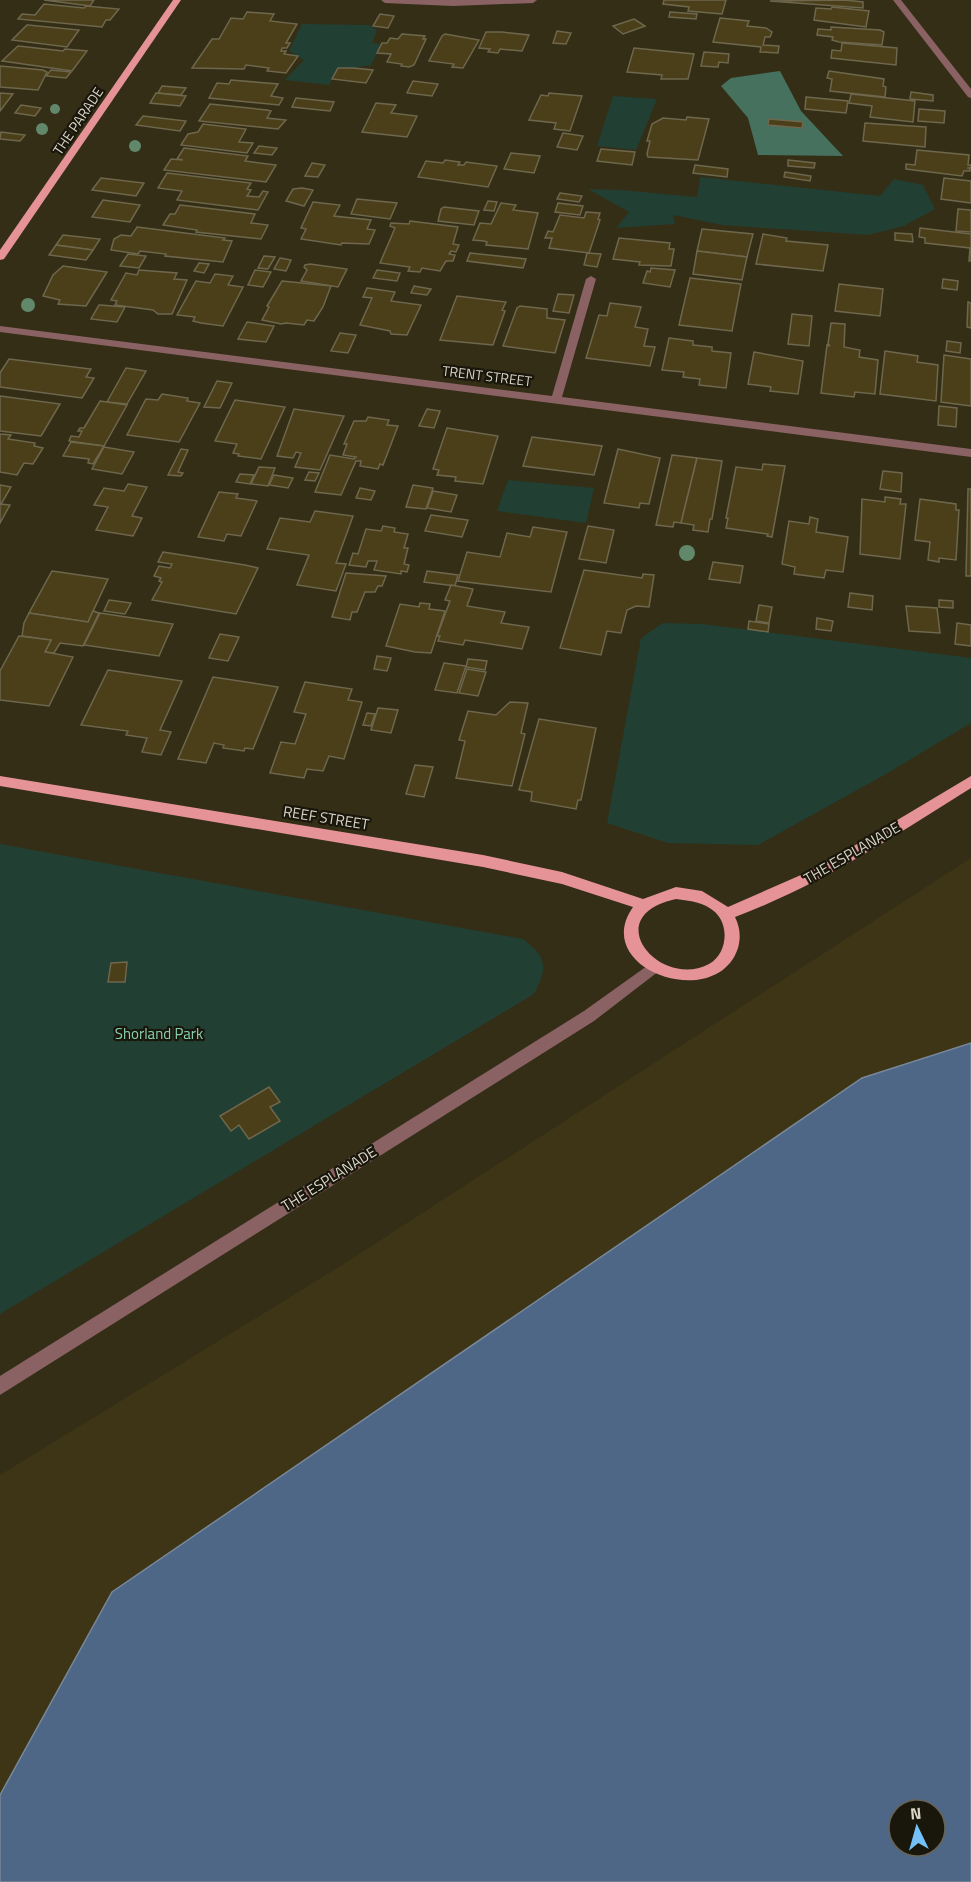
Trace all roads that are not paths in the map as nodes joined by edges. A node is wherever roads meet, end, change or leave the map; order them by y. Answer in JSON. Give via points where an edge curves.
{"nodes":[{"id":1,"x":177,"y":0,"type":"edge"},
{"id":2,"x":386,"y":0,"type":"edge"},
{"id":3,"x":533,"y":0,"type":"edge"},
{"id":4,"x":897,"y":0,"type":"edge"},
{"id":5,"x":971,"y":95,"type":"edge"},
{"id":6,"x":0,"y":257,"type":"edge"},
{"id":7,"x":591,"y":279,"type":"dead end"},
{"id":8,"x":0,"y":329,"type":"edge"},
{"id":9,"x":556,"y":400,"type":"junction"},
{"id":10,"x":971,"y":453,"type":"edge"},
{"id":11,"x":0,"y":781,"type":"edge"},
{"id":12,"x":971,"y":781,"type":"edge"},
{"id":13,"x":644,"y":904,"type":"junction"},
{"id":14,"x":726,"y":914,"type":"junction"},
{"id":15,"x":654,"y":967,"type":"junction"},
{"id":16,"x":0,"y":1386,"type":"edge"}],
"edges":[{"from":1,"to":6,"type":"main road","name":"THE PARADE"},
{"from":2,"to":3,"type":"street"},
{"from":4,"to":5,"type":"street"},
{"from":7,"to":9,"type":"street"},
{"from":8,"to":9,"type":"street","name":"TRENT STREET"},
{"from":9,"to":10,"type":"street","name":"TRENT STREET"},
{"from":11,"to":13,"type":"main road","name":"REEF STREET","via":[[474,860],[562,878]]},
{"from":12,"to":14,"type":"main road","name":"THE ESPLANADE","via":[[817,875],[761,903]]},
{"from":13,"to":14,"type":"main road","via":[[662,895],[690,893],[711,901]]},
{"from":13,"to":15,"type":"main road","via":[[633,920],[632,939],[641,956]]},
{"from":14,"to":15,"type":"main road","via":[[734,938],[730,952],[719,965],[683,975]]},
{"from":15,"to":16,"type":"street","name":"THE ESPLANADE","via":[[589,1016]]}]}
